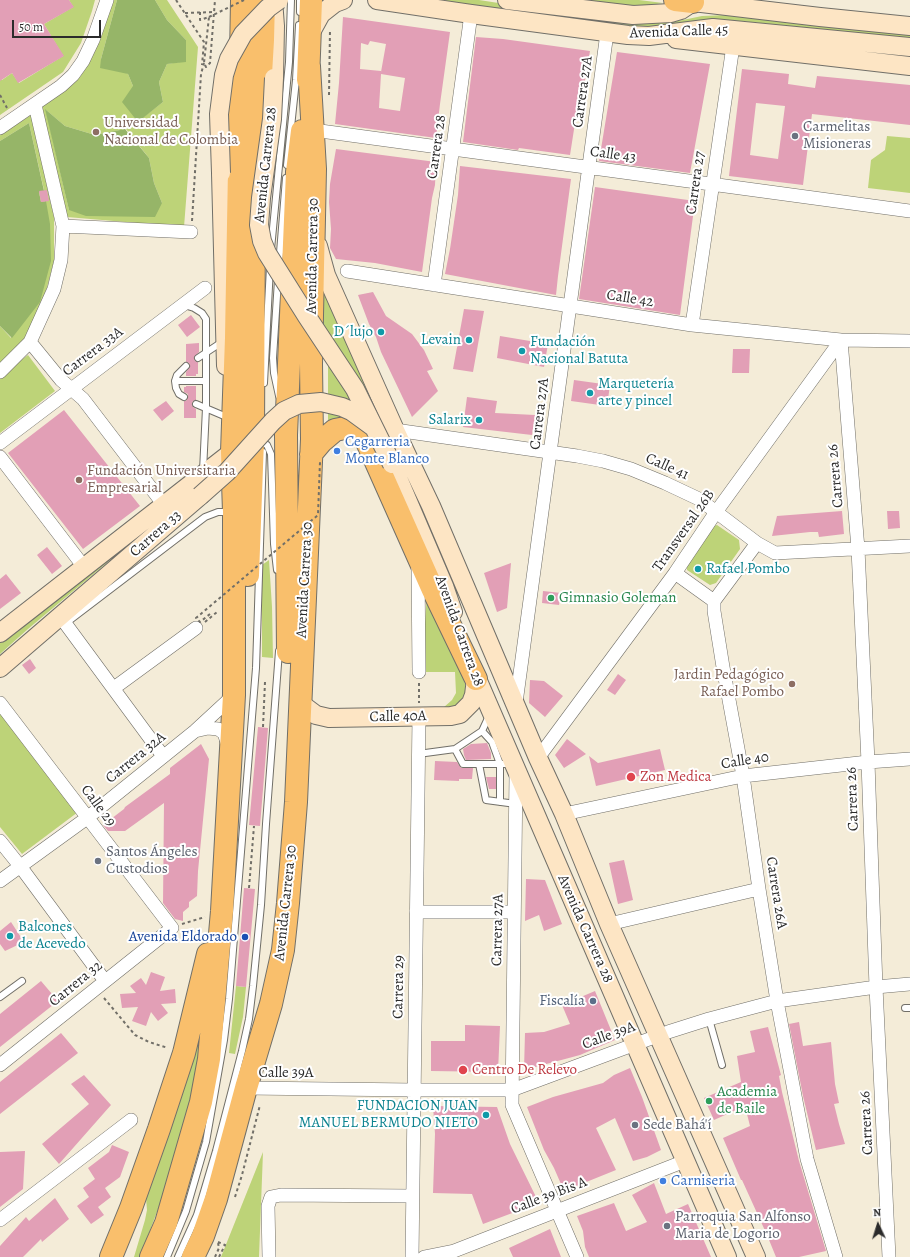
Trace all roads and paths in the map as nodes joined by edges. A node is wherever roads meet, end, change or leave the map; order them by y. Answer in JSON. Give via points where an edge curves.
{"nodes":[{"id":1,"x":107,"y":0,"type":"edge"},
{"id":2,"x":176,"y":0,"type":"edge"},
{"id":3,"x":215,"y":0,"type":"edge"},
{"id":4,"x":243,"y":0,"type":"edge"},
{"id":5,"x":264,"y":0,"type":"edge"},
{"id":6,"x":273,"y":0,"type":"edge"},
{"id":7,"x":279,"y":0,"type":"edge"},
{"id":8,"x":291,"y":0,"type":"edge"},
{"id":9,"x":300,"y":0,"type":"edge"},
{"id":10,"x":311,"y":0,"type":"edge"},
{"id":11,"x":343,"y":0,"type":"edge"},
{"id":12,"x":377,"y":0,"type":"edge"},
{"id":13,"x":507,"y":0,"type":"edge"},
{"id":14,"x":687,"y":1,"type":"edge"},
{"id":15,"x":200,"y":12,"type":"junction"},
{"id":16,"x":214,"y":12,"type":"junction"},
{"id":17,"x":185,"y":13,"type":"junction"},
{"id":18,"x":471,"y":14,"type":"junction"},
{"id":19,"x":209,"y":17,"type":"junction"},
{"id":20,"x":910,"y":26,"type":"edge"},
{"id":21,"x":607,"y":33,"type":"junction"},
{"id":22,"x":310,"y":34,"type":"junction"},
{"id":23,"x":649,"y":36,"type":"junction"},
{"id":24,"x":733,"y":46,"type":"junction"},
{"id":25,"x":910,"y":47,"type":"edge"},
{"id":26,"x":204,"y":63,"type":"junction"},
{"id":27,"x":309,"y":66,"type":"junction"},
{"id":28,"x":910,"y":66,"type":"edge"},
{"id":29,"x":202,"y":74,"type":"junction"},
{"id":30,"x":35,"y":105,"type":"junction"},
{"id":31,"x":0,"y":128,"type":"edge"},
{"id":32,"x":312,"y":130,"type":"junction"},
{"id":33,"x":452,"y":149,"type":"junction"},
{"id":34,"x":588,"y":167,"type":"junction"},
{"id":35,"x":712,"y":184,"type":"junction"},
{"id":36,"x":910,"y":211,"type":"edge"},
{"id":37,"x":62,"y":221,"type":"junction"},
{"id":38,"x":314,"y":226,"type":"junction"},
{"id":39,"x":191,"y":232,"type":"joint"},
{"id":40,"x":347,"y":271,"type":"dead end"},
{"id":41,"x":434,"y":285,"type":"junction"},
{"id":42,"x":205,"y":288,"type":"dead end"},
{"id":43,"x":182,"y":305,"type":"junction"},
{"id":44,"x":569,"y":306,"type":"junction"},
{"id":45,"x":692,"y":325,"type":"junction"},
{"id":46,"x":225,"y":340,"type":"junction"},
{"id":47,"x":841,"y":340,"type":"junction"},
{"id":48,"x":910,"y":341,"type":"edge"},
{"id":49,"x":30,"y":342,"type":"junction"},
{"id":50,"x":206,"y":354,"type":"junction"},
{"id":51,"x":198,"y":358,"type":"dead end"},
{"id":52,"x":186,"y":366,"type":"dead end"},
{"id":53,"x":0,"y":372,"type":"edge"},
{"id":54,"x":175,"y":381,"type":"junction"},
{"id":55,"x":206,"y":381,"type":"junction"},
{"id":56,"x":71,"y":388,"type":"junction"},
{"id":57,"x":264,"y":392,"type":"dead end"},
{"id":58,"x":184,"y":397,"type":"dead end"},
{"id":59,"x":196,"y":404,"type":"dead end"},
{"id":60,"x":206,"y":408,"type":"junction"},
{"id":61,"x":229,"y":418,"type":"junction"},
{"id":62,"x":263,"y":419,"type":"dead end"},
{"id":63,"x":376,"y":430,"type":"junction"},
{"id":64,"x":395,"y":430,"type":"junction"},
{"id":65,"x":0,"y":443,"type":"edge"},
{"id":66,"x":246,"y":445,"type":"junction"},
{"id":67,"x":551,"y":452,"type":"junction"},
{"id":68,"x":0,"y":457,"type":"edge"},
{"id":69,"x":315,"y":458,"type":"junction"},
{"id":70,"x":203,"y":475,"type":"junction"},
{"id":71,"x":164,"y":506,"type":"junction"},
{"id":72,"x":716,"y":512,"type":"junction"},
{"id":73,"x":242,"y":516,"type":"junction"},
{"id":74,"x":260,"y":541,"type":"junction"},
{"id":75,"x":757,"y":543,"type":"junction"},
{"id":76,"x":910,"y":546,"type":"edge"},
{"id":77,"x":858,"y":549,"type":"junction"},
{"id":78,"x":418,"y":557,"type":"junction"},
{"id":79,"x":306,"y":560,"type":"junction"},
{"id":80,"x":84,"y":567,"type":"junction"},
{"id":81,"x":675,"y":573,"type":"junction"},
{"id":82,"x":278,"y":575,"type":"dead end"},
{"id":83,"x":280,"y":598,"type":"dead end"},
{"id":84,"x":234,"y":600,"type":"junction"},
{"id":85,"x":714,"y":601,"type":"junction"},
{"id":86,"x":281,"y":605,"type":"junction"},
{"id":87,"x":281,"y":613,"type":"dead end"},
{"id":88,"x":211,"y":616,"type":"junction"},
{"id":89,"x":62,"y":626,"type":"joint"},
{"id":90,"x":196,"y":628,"type":"joint"},
{"id":91,"x":1,"y":629,"type":"edge"},
{"id":92,"x":47,"y":636,"type":"dead end"},
{"id":93,"x":280,"y":641,"type":"dead end"},
{"id":94,"x":288,"y":662,"type":"junction"},
{"id":95,"x":0,"y":669,"type":"edge"},
{"id":96,"x":419,"y":672,"type":"joint"},
{"id":97,"x":476,"y":679,"type":"junction"},
{"id":98,"x":265,"y":681,"type":"dead end"},
{"id":99,"x":114,"y":688,"type":"junction"},
{"id":100,"x":234,"y":695,"type":"junction"},
{"id":101,"x":0,"y":703,"type":"edge"},
{"id":102,"x":300,"y":703,"type":"junction"},
{"id":103,"x":516,"y":703,"type":"junction"},
{"id":104,"x":491,"y":713,"type":"junction"},
{"id":105,"x":419,"y":717,"type":"junction"},
{"id":106,"x":263,"y":727,"type":"dead end"},
{"id":107,"x":195,"y":731,"type":"junction"},
{"id":108,"x":482,"y":731,"type":"junction"},
{"id":109,"x":455,"y":749,"type":"junction"},
{"id":110,"x":418,"y":754,"type":"junction"},
{"id":111,"x":230,"y":755,"type":"junction"},
{"id":112,"x":163,"y":756,"type":"junction"},
{"id":113,"x":538,"y":758,"type":"junction"},
{"id":114,"x":910,"y":759,"type":"edge"},
{"id":115,"x":868,"y":762,"type":"junction"},
{"id":116,"x":479,"y":764,"type":"junction"},
{"id":117,"x":510,"y":766,"type":"junction"},
{"id":118,"x":743,"y":776,"type":"junction"},
{"id":119,"x":500,"y":802,"type":"junction"},
{"id":120,"x":516,"y":804,"type":"junction"},
{"id":121,"x":564,"y":814,"type":"junction"},
{"id":122,"x":87,"y":818,"type":"junction"},
{"id":123,"x":254,"y":826,"type":"dead end"},
{"id":124,"x":0,"y":841,"type":"edge"},
{"id":125,"x":20,"y":866,"type":"junction"},
{"id":126,"x":0,"y":881,"type":"edge"},
{"id":127,"x":249,"y":888,"type":"dead end"},
{"id":128,"x":759,"y":889,"type":"junction"},
{"id":129,"x":222,"y":911,"type":"junction"},
{"id":130,"x":416,"y":912,"type":"junction"},
{"id":131,"x":514,"y":912,"type":"junction"},
{"id":132,"x":610,"y":924,"type":"junction"},
{"id":133,"x":172,"y":928,"type":"junction"},
{"id":134,"x":22,"y":981,"type":"dead end"},
{"id":135,"x":100,"y":984,"type":"junction"},
{"id":136,"x":910,"y":984,"type":"edge"},
{"id":137,"x":876,"y":987,"type":"junction"},
{"id":138,"x":0,"y":998,"type":"edge"},
{"id":139,"x":777,"y":1001,"type":"junction"},
{"id":140,"x":709,"y":1018,"type":"junction"},
{"id":141,"x":659,"y":1035,"type":"junction"},
{"id":142,"x":636,"y":1044,"type":"junction"},
{"id":143,"x":184,"y":1053,"type":"junction"},
{"id":144,"x":0,"y":1065,"type":"edge"},
{"id":145,"x":722,"y":1065,"type":"dead end"},
{"id":146,"x":246,"y":1088,"type":"junction"},
{"id":147,"x":414,"y":1090,"type":"junction"},
{"id":148,"x":512,"y":1090,"type":"junction"},
{"id":149,"x":131,"y":1120,"type":"dead end"},
{"id":150,"x":685,"y":1161,"type":"junction"},
{"id":151,"x":412,"y":1196,"type":"junction"},
{"id":152,"x":558,"y":1210,"type":"junction"},
{"id":153,"x":0,"y":1220,"type":"edge"},
{"id":154,"x":173,"y":1226,"type":"junction"},
{"id":155,"x":203,"y":1237,"type":"junction"},
{"id":156,"x":111,"y":1257,"type":"edge"},
{"id":157,"x":151,"y":1257,"type":"edge"},
{"id":158,"x":167,"y":1257,"type":"edge"},
{"id":159,"x":178,"y":1257,"type":"edge"},
{"id":160,"x":193,"y":1257,"type":"edge"},
{"id":161,"x":215,"y":1257,"type":"edge"},
{"id":162,"x":219,"y":1257,"type":"edge"},
{"id":163,"x":269,"y":1257,"type":"edge"},
{"id":164,"x":412,"y":1257,"type":"edge"},
{"id":165,"x":424,"y":1257,"type":"edge"},
{"id":166,"x":577,"y":1257,"type":"edge"},
{"id":167,"x":727,"y":1257,"type":"edge"},
{"id":168,"x":756,"y":1257,"type":"edge"},
{"id":169,"x":836,"y":1257,"type":"edge"},
{"id":170,"x":889,"y":1257,"type":"edge"}],
"edges":[{"from":1,"to":30,"type":"street","via":[[83,61],[61,86]]},
{"from":2,"to":17,"type":"path"},
{"from":3,"to":16,"type":"path"},
{"from":4,"to":19,"type":"path","bridge":true},
{"from":4,"to":66,"type":"highway","via":[[236,338]]},
{"from":5,"to":66,"type":"highway","via":[[254,194]]},
{"from":6,"to":63,"type":"main road","name":"Avenida Carrera 28","bridge":true,"via":[[275,26],[272,119],[261,198],[260,237],[274,265],[355,389]]},
{"from":7,"to":46,"type":"main road","bridge":true,"via":[[243,34],[229,59],[224,75],[219,114]]},
{"from":8,"to":57,"type":"lane","via":[[289,62],[269,282]]},
{"from":9,"to":86,"type":"lane","via":[[296,80],[286,175],[273,358],[281,408]]},
{"from":10,"to":22,"type":"highway","name":"Avenida Carrera 30"},
{"from":11,"to":22,"type":"main road","via":[[321,14]]},
{"from":12,"to":18,"type":"main road","name":"Avenida Calle 45"},
{"from":13,"to":14,"type":"main road","name":"Avenida Calle 45","via":[[633,16],[671,13],[681,10]]},
{"from":14,"to":20,"type":"main road","name":"Avenida Calle 45"},
{"from":15,"to":16,"type":"path"},
{"from":15,"to":17,"type":"path"},
{"from":15,"to":19,"type":"path","via":[[200,20]]},
{"from":16,"to":26,"type":"path","via":[[210,63],[206,66]]},
{"from":17,"to":29,"type":"path","via":[[204,42]]},
{"from":18,"to":21,"type":"main road","name":"Avenida Calle 45"},
{"from":18,"to":33,"type":"street","name":"Carrera 28"},
{"from":19,"to":26,"type":"path"},
{"from":21,"to":23,"type":"main road","name":"Avenida Calle 45"},
{"from":21,"to":34,"type":"street","name":"Carrera 27A"},
{"from":22,"to":27,"type":"highway","name":"Avenida Carrera 30"},
{"from":23,"to":24,"type":"main road"},
{"from":23,"to":25,"type":"main road","name":"Avenida Calle 45","via":[[713,28]]},
{"from":24,"to":28,"type":"main road"},
{"from":24,"to":35,"type":"street","name":"Carrera 27"},
{"from":26,"to":29,"type":"path"},
{"from":27,"to":32,"type":"highway","name":"Avenida Carrera 30"},
{"from":27,"to":94,"type":"highway","name":"Avenida Carrera 30","via":[[298,172],[287,408]]},
{"from":29,"to":39,"type":"path"},
{"from":30,"to":31,"type":"street"},
{"from":30,"to":37,"type":"street"},
{"from":32,"to":33,"type":"street","name":"Calle 43"},
{"from":32,"to":38,"type":"highway","name":"Avenida Carrera 30","via":[[315,169]]},
{"from":33,"to":34,"type":"street","name":"Calle 43"},
{"from":33,"to":41,"type":"street","name":"Carrera 28"},
{"from":34,"to":35,"type":"street","name":"Calle 43"},
{"from":34,"to":44,"type":"street","name":"Carrera 27A"},
{"from":35,"to":36,"type":"street","name":"Calle 43"},
{"from":35,"to":45,"type":"street","name":"Carrera 27"},
{"from":37,"to":39,"type":"street"},
{"from":37,"to":49,"type":"street","via":[[61,260],[54,289]]},
{"from":38,"to":64,"type":"main road","name":"Avenida Carrera 28","via":[[326,275]]},
{"from":38,"to":69,"type":"highway","name":"Avenida Carrera 30"},
{"from":40,"to":41,"type":"street","name":"Calle 42"},
{"from":41,"to":44,"type":"street","name":"Calle 42"},
{"from":42,"to":43,"type":"street","name":"Carrera 33A"},
{"from":43,"to":50,"type":"lane","via":[[194,308],[206,319]]},
{"from":43,"to":56,"type":"street","name":"Carrera 33A"},
{"from":44,"to":45,"type":"street","name":"Calle 42"},
{"from":44,"to":67,"type":"street","name":"Carrera 27A"},
{"from":45,"to":47,"type":"street","name":"Calle 42"},
{"from":46,"to":50,"type":"lane"},
{"from":46,"to":61,"type":"main road"},
{"from":47,"to":48,"type":"street","name":"Calle 42"},
{"from":47,"to":72,"type":"street","name":"Transversal 26B"},
{"from":47,"to":77,"type":"street","name":"Carrera 26"},
{"from":49,"to":53,"type":"street"},
{"from":49,"to":56,"type":"street","via":[[61,380]]},
{"from":50,"to":51,"type":"lane"},
{"from":50,"to":55,"type":"lane"},
{"from":52,"to":54,"type":"lane"},
{"from":54,"to":55,"type":"lane"},
{"from":54,"to":58,"type":"lane","via":[[179,394]]},
{"from":55,"to":60,"type":"lane"},
{"from":56,"to":65,"type":"street","name":"Carrera 33A"},
{"from":56,"to":71,"type":"street","via":[[83,399]]},
{"from":59,"to":60,"type":"lane"},
{"from":60,"to":61,"type":"lane"},
{"from":60,"to":70,"type":"lane"},
{"from":61,"to":66,"type":"main road"},
{"from":62,"to":66,"type":"lane"},
{"from":63,"to":95,"type":"main road","name":"Carrera 33","bridge":true,"via":[[351,411],[321,402],[299,404],[284,411],[227,472]]},
{"from":63,"to":97,"type":"main road","name":"Avenida Carrera 28","bridge":true,"via":[[444,586]]},
{"from":64,"to":67,"type":"street","name":"Calle 41"},
{"from":64,"to":103,"type":"main road","name":"Avenida Carrera 28","via":[[431,506]]},
{"from":66,"to":70,"type":"main road","name":"Carrera 33"},
{"from":66,"to":73,"type":"highway"},
{"from":66,"to":74,"type":"lane"},
{"from":66,"to":82,"type":"lane","via":[[269,448],[271,454],[274,544]]},
{"from":67,"to":72,"type":"street","name":"Calle 41","via":[[603,461],[631,469],[699,499]]},
{"from":67,"to":103,"type":"street","name":"Carrera 27A"},
{"from":68,"to":80,"type":"street"},
{"from":69,"to":78,"type":"highway","via":[[322,441],[335,430],[350,427],[361,432]]},
{"from":69,"to":79,"type":"highway","name":"Avenida Carrera 30"},
{"from":69,"to":88,"type":"path","bridge":true,"via":[[318,515],[196,618],[200,622]]},
{"from":70,"to":71,"type":"main road","name":"Carrera 33"},
{"from":71,"to":80,"type":"main road","name":"Carrera 33"},
{"from":72,"to":75,"type":"street","name":"Calle 41"},
{"from":72,"to":81,"type":"street","name":"Transversal 26B"},
{"from":73,"to":74,"type":"lane","via":[[256,528]]},
{"from":73,"to":84,"type":"highway"},
{"from":73,"to":89,"type":"lane","via":[[218,512],[205,517]]},
{"from":73,"to":100,"type":"highway","via":[[245,640]]},
{"from":74,"to":154,"type":"lane","via":[[256,668],[224,1040],[206,1142],[186,1211]]},
{"from":75,"to":77,"type":"street","name":"Calle 41","via":[[775,553]]},
{"from":75,"to":85,"type":"street"},
{"from":76,"to":77,"type":"street","name":"Calle 41"},
{"from":77,"to":115,"type":"street","name":"Carrera 26"},
{"from":78,"to":96,"type":"street"},
{"from":78,"to":97,"type":"highway"},
{"from":79,"to":94,"type":"highway"},
{"from":79,"to":102,"type":"highway","name":"Avenida Carrera 30"},
{"from":80,"to":91,"type":"main road","name":"Carrera 33"},
{"from":81,"to":85,"type":"street"},
{"from":81,"to":113,"type":"street","name":"Transversal 26B"},
{"from":83,"to":86,"type":"lane"},
{"from":84,"to":88,"type":"path"},
{"from":84,"to":100,"type":"highway"},
{"from":85,"to":118,"type":"street","name":"Carrera 26A"},
{"from":86,"to":87,"type":"lane"},
{"from":88,"to":90,"type":"path"},
{"from":89,"to":99,"type":"street"},
{"from":90,"to":99,"type":"street"},
{"from":92,"to":95,"type":"lane"},
{"from":93,"to":155,"type":"lane","via":[[261,905],[249,1018],[216,1151],[197,1215]]},
{"from":94,"to":146,"type":"highway","name":"Avenida Carrera 30","via":[[280,830],[271,925],[264,984]]},
{"from":96,"to":105,"type":"path"},
{"from":97,"to":104,"type":"main road","name":"Avenida Carrera 28"},
{"from":97,"to":105,"type":"main road","name":"Calle 40A","via":[[474,695],[467,708],[460,714]]},
{"from":98,"to":106,"type":"path"},
{"from":99,"to":112,"type":"street"},
{"from":100,"to":107,"type":"street","name":"Carrera 32A"},
{"from":100,"to":111,"type":"highway"},
{"from":101,"to":122,"type":"street","name":"Calle 29"},
{"from":102,"to":105,"type":"main road","name":"Calle 40A","via":[[312,714],[321,717]]},
{"from":102,"to":146,"type":"highway","name":"Avenida Carrera 30","via":[[296,802],[283,950],[271,1004]]},
{"from":103,"to":113,"type":"main road","name":"Avenida Carrera 28"},
{"from":104,"to":108,"type":"lane"},
{"from":104,"to":117,"type":"main road","name":"Avenida Carrera 28"},
{"from":105,"to":110,"type":"street","name":"Carrera 29"},
{"from":107,"to":111,"type":"street","name":"Carrera 32A","via":[[218,728],[227,739]]},
{"from":107,"to":112,"type":"street","name":"Carrera 32A"},
{"from":108,"to":109,"type":"lane"},
{"from":108,"to":117,"type":"lane"},
{"from":109,"to":110,"type":"lane"},
{"from":109,"to":116,"type":"lane","via":[[463,764]]},
{"from":110,"to":130,"type":"street","name":"Carrera 29"},
{"from":111,"to":129,"type":"highway"},
{"from":112,"to":122,"type":"street","name":"Carrera 32A"},
{"from":113,"to":121,"type":"main road","name":"Avenida Carrera 28"},
{"from":114,"to":115,"type":"street","name":"Calle 40"},
{"from":115,"to":118,"type":"street","name":"Calle 40"},
{"from":115,"to":137,"type":"street","name":"Carrera 26"},
{"from":116,"to":117,"type":"lane"},
{"from":116,"to":119,"type":"lane","via":[[486,800]]},
{"from":117,"to":119,"type":"lane"},
{"from":117,"to":120,"type":"street","name":"Carrera 27A"},
{"from":117,"to":142,"type":"main road","name":"Avenida Carrera 28"},
{"from":118,"to":121,"type":"street","name":"Calle 40"},
{"from":118,"to":128,"type":"street","name":"Carrera 26A"},
{"from":119,"to":120,"type":"lane"},
{"from":120,"to":131,"type":"street","name":"Carrera 27A"},
{"from":121,"to":132,"type":"main road","name":"Avenida Carrera 28"},
{"from":122,"to":125,"type":"street","name":"Carrera 32A"},
{"from":122,"to":133,"type":"street","name":"Calle 29"},
{"from":123,"to":127,"type":"path"},
{"from":124,"to":125,"type":"street"},
{"from":125,"to":126,"type":"street","name":"Carrera 32A"},
{"from":125,"to":135,"type":"street"},
{"from":128,"to":132,"type":"street"},
{"from":128,"to":139,"type":"street","name":"Carrera 26A"},
{"from":129,"to":133,"type":"path"},
{"from":129,"to":143,"type":"highway","via":[[205,963]]},
{"from":129,"to":154,"type":"highway","via":[[209,1059]]},
{"from":130,"to":131,"type":"street"},
{"from":130,"to":147,"type":"street","name":"Carrera 29"},
{"from":131,"to":148,"type":"street","name":"Carrera 27A"},
{"from":132,"to":141,"type":"main road","name":"Avenida Carrera 28"},
{"from":133,"to":135,"type":"street","name":"Carrera 32"},
{"from":134,"to":138,"type":"lane"},
{"from":135,"to":143,"type":"path","via":[[135,1034],[149,1042]]},
{"from":135,"to":144,"type":"street","name":"Carrera 32"},
{"from":136,"to":137,"type":"street","name":"Calle 39A"},
{"from":137,"to":139,"type":"street","name":"Calle 39A"},
{"from":137,"to":170,"type":"street","name":"Carrera 26"},
{"from":139,"to":140,"type":"street","name":"Calle 39A"},
{"from":139,"to":169,"type":"street","name":"Carrera 26A","via":[[807,1159]]},
{"from":140,"to":141,"type":"street","name":"Calle 39A"},
{"from":140,"to":145,"type":"lane"},
{"from":141,"to":142,"type":"street","name":"Calle 39A"},
{"from":141,"to":168,"type":"main road","name":"Avenida Carrera 28"},
{"from":142,"to":148,"type":"street","name":"Calle 39A"},
{"from":142,"to":150,"type":"main road","name":"Avenida Carrera 28"},
{"from":143,"to":156,"type":"highway","via":[[131,1208]]},
{"from":146,"to":147,"type":"street","name":"Calle 39A"},
{"from":146,"to":155,"type":"highway","name":"Avenida Carrera 30"},
{"from":147,"to":148,"type":"street","name":"Calle 39A"},
{"from":147,"to":151,"type":"street","name":"Carrera 29"},
{"from":148,"to":152,"type":"street","name":"Carrera 27A","via":[[512,1106]]},
{"from":149,"to":153,"type":"street"},
{"from":150,"to":152,"type":"street","name":"Calle 39 Bis A"},
{"from":150,"to":167,"type":"main road","name":"Avenida Carrera 28"},
{"from":151,"to":163,"type":"street","via":[[271,1197],[268,1206]]},
{"from":151,"to":164,"type":"street","name":"Carrera 29"},
{"from":152,"to":165,"type":"street","name":"Calle 39 Bis A","via":[[454,1251]]},
{"from":152,"to":166,"type":"street","name":"Carrera 27A"},
{"from":154,"to":157,"type":"highway"},
{"from":154,"to":158,"type":"lane"},
{"from":155,"to":159,"type":"lane"},
{"from":155,"to":160,"type":"highway","name":"Avenida Carrera 30"},
{"from":155,"to":161,"type":"path","via":[[219,1248]]},
{"from":155,"to":162,"type":"path","via":[[225,1245]]}]}
